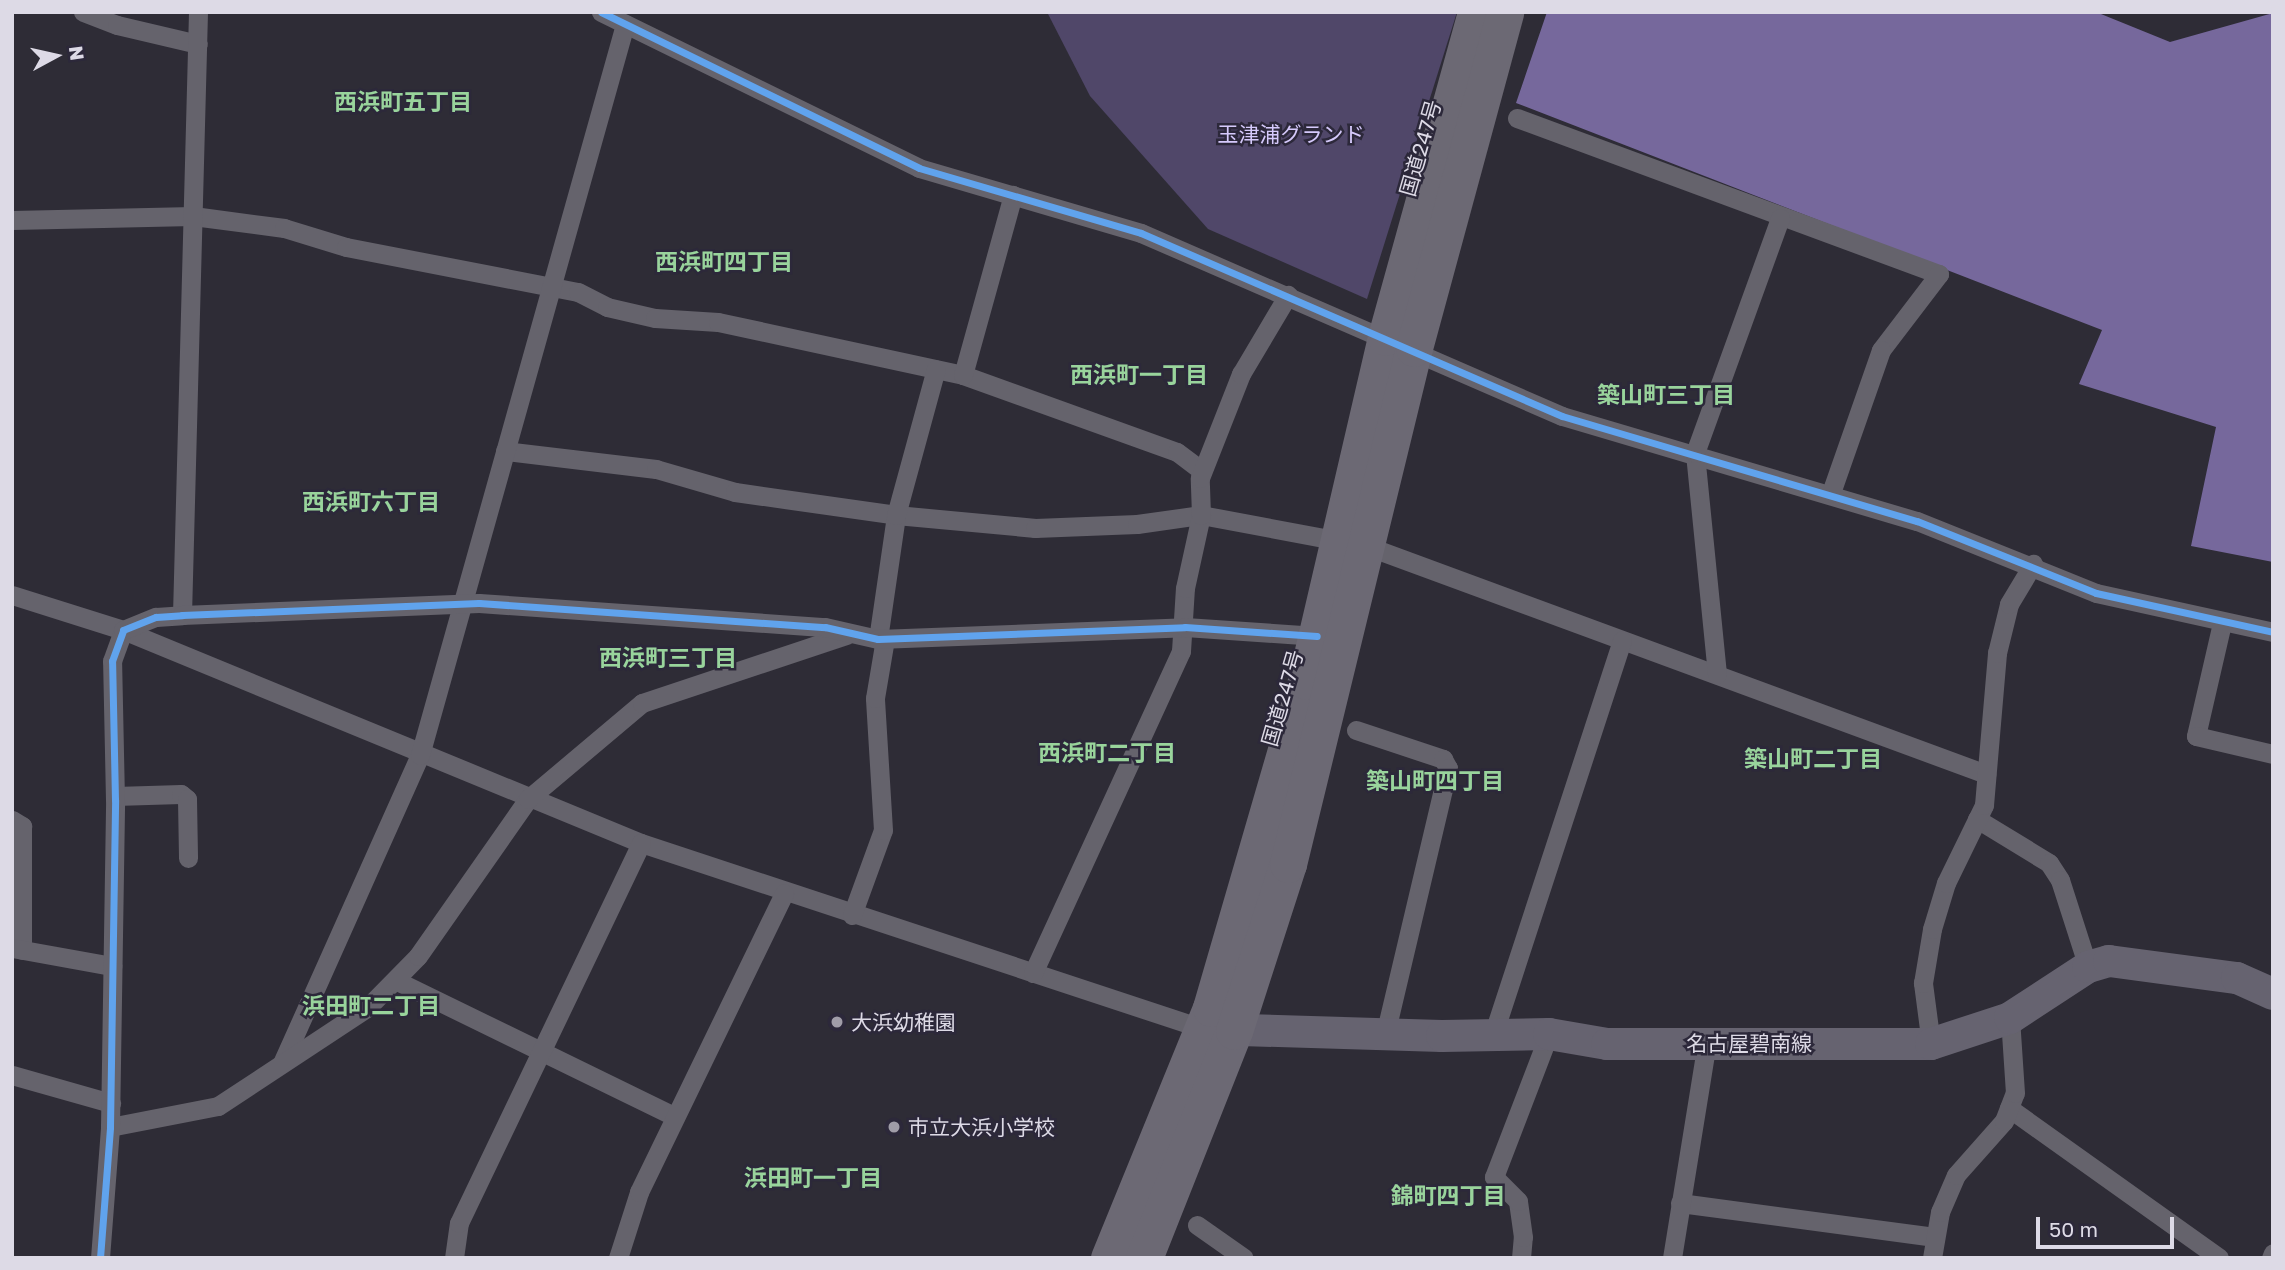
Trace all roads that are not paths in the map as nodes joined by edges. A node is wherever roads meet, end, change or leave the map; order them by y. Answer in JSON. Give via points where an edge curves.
{"nodes":[{"id":1,"x":83,"y":12,"type":"edge"},
{"id":2,"x":198,"y":12,"type":"edge"},
{"id":3,"x":601,"y":12,"type":"edge"},
{"id":4,"x":1476,"y":12,"type":"edge"},
{"id":5,"x":1505,"y":12,"type":"edge"},
{"id":6,"x":625,"y":24,"type":"junction"},
{"id":7,"x":198,"y":44,"type":"junction"},
{"id":8,"x":1517,"y":118,"type":"dead end"},
{"id":9,"x":1013,"y":195,"type":"junction"},
{"id":10,"x":193,"y":216,"type":"junction"},
{"id":11,"x":1780,"y":218,"type":"junction"},
{"id":12,"x":12,"y":220,"type":"edge"},
{"id":13,"x":551,"y":286,"type":"junction"},
{"id":14,"x":1288,"y":295,"type":"junction"},
{"id":15,"x":1400,"y":343,"type":"junction"},
{"id":16,"x":936,"y":369,"type":"junction"},
{"id":17,"x":962,"y":375,"type":"junction"},
{"id":18,"x":505,"y":451,"type":"junction"},
{"id":19,"x":1695,"y":453,"type":"junction"},
{"id":20,"x":1202,"y":471,"type":"junction"},
{"id":21,"x":1831,"y":493,"type":"junction"},
{"id":22,"x":896,"y":515,"type":"junction"},
{"id":23,"x":1201,"y":515,"type":"junction"},
{"id":24,"x":1354,"y":544,"type":"junction"},
{"id":25,"x":2033,"y":564,"type":"junction"},
{"id":26,"x":12,"y":595,"type":"edge"},
{"id":27,"x":461,"y":603,"type":"junction"},
{"id":28,"x":182,"y":615,"type":"junction"},
{"id":29,"x":2222,"y":623,"type":"junction"},
{"id":30,"x":1185,"y":627,"type":"junction"},
{"id":31,"x":123,"y":631,"type":"junction"},
{"id":32,"x":2273,"y":632,"type":"edge"},
{"id":33,"x":847,"y":635,"type":"junction"},
{"id":34,"x":1317,"y":636,"type":"junction"},
{"id":35,"x":881,"y":639,"type":"junction"},
{"id":36,"x":1622,"y":641,"type":"junction"},
{"id":37,"x":1717,"y":674,"type":"junction"},
{"id":38,"x":1356,"y":730,"type":"dead end"},
{"id":39,"x":2273,"y":754,"type":"edge"},
{"id":40,"x":420,"y":755,"type":"junction"},
{"id":41,"x":1986,"y":774,"type":"junction"},
{"id":42,"x":115,"y":796,"type":"junction"},
{"id":43,"x":528,"y":799,"type":"junction"},
{"id":44,"x":1977,"y":819,"type":"junction"},
{"id":45,"x":12,"y":820,"type":"edge"},
{"id":46,"x":641,"y":843,"type":"junction"},
{"id":47,"x":188,"y":858,"type":"dead end"},
{"id":48,"x":784,"y":893,"type":"junction"},
{"id":49,"x":852,"y":915,"type":"junction"},
{"id":50,"x":17,"y":949,"type":"edge"},
{"id":51,"x":112,"y":966,"type":"junction"},
{"id":52,"x":2088,"y":967,"type":"junction"},
{"id":53,"x":1033,"y":973,"type":"junction"},
{"id":54,"x":397,"y":982,"type":"junction"},
{"id":55,"x":2273,"y":994,"type":"edge"},
{"id":56,"x":2010,"y":1018,"type":"junction"},
{"id":57,"x":1218,"y":1029,"type":"junction"},
{"id":58,"x":1549,"y":1034,"type":"junction"},
{"id":59,"x":1385,"y":1035,"type":"junction"},
{"id":60,"x":1493,"y":1035,"type":"junction"},
{"id":61,"x":1707,"y":1042,"type":"junction"},
{"id":62,"x":1931,"y":1044,"type":"junction"},
{"id":63,"x":542,"y":1050,"type":"junction"},
{"id":64,"x":283,"y":1061,"type":"junction"},
{"id":65,"x":12,"y":1075,"type":"edge"},
{"id":66,"x":111,"y":1103,"type":"junction"},
{"id":67,"x":2009,"y":1108,"type":"junction"},
{"id":68,"x":674,"y":1116,"type":"junction"},
{"id":69,"x":110,"y":1127,"type":"junction"},
{"id":70,"x":1680,"y":1203,"type":"junction"},
{"id":71,"x":1197,"y":1225,"type":"dead end"},
{"id":72,"x":1935,"y":1237,"type":"junction"},
{"id":73,"x":100,"y":1258,"type":"edge"},
{"id":74,"x":454,"y":1258,"type":"edge"},
{"id":75,"x":618,"y":1258,"type":"edge"},
{"id":76,"x":1109,"y":1258,"type":"edge"},
{"id":77,"x":1144,"y":1258,"type":"edge"},
{"id":78,"x":1244,"y":1258,"type":"edge"},
{"id":79,"x":1521,"y":1258,"type":"edge"},
{"id":80,"x":1672,"y":1258,"type":"edge"},
{"id":81,"x":1932,"y":1258,"type":"edge"},
{"id":82,"x":2219,"y":1258,"type":"edge"}],
"edges":[{"from":1,"to":7,"type":"street"},
{"from":2,"to":7,"type":"street"},
{"from":3,"to":6,"type":"street"},
{"from":4,"to":15,"type":"highway","name":"国道247号"},
{"from":5,"to":15,"type":"highway","name":"国道247号"},
{"from":6,"to":9,"type":"street","via":[[863,144],[919,168]]},
{"from":6,"to":13,"type":"street"},
{"from":7,"to":10,"type":"street"},
{"from":8,"to":11,"type":"street"},
{"from":9,"to":14,"type":"street","via":[[1142,233]]},
{"from":9,"to":17,"type":"street"},
{"from":10,"to":12,"type":"street"},
{"from":10,"to":13,"type":"street","via":[[284,228],[346,247]]},
{"from":10,"to":28,"type":"street"},
{"from":11,"to":19,"type":"street"},
{"from":11,"to":21,"type":"street","via":[[1939,274],[1881,350]]},
{"from":13,"to":16,"type":"street","via":[[655,318],[718,322]]},
{"from":13,"to":18,"type":"street"},
{"from":14,"to":15,"type":"street"},
{"from":14,"to":20,"type":"street","via":[[1241,374]]},
{"from":15,"to":19,"type":"street","via":[[1562,416]]},
{"from":15,"to":24,"type":"highway","name":"国道247号"},
{"from":16,"to":17,"type":"street"},
{"from":16,"to":22,"type":"street"},
{"from":17,"to":20,"type":"street","via":[[1177,452]]},
{"from":18,"to":22,"type":"street","via":[[656,469],[735,492]]},
{"from":18,"to":27,"type":"street"},
{"from":19,"to":21,"type":"street"},
{"from":19,"to":37,"type":"street"},
{"from":20,"to":23,"type":"street"},
{"from":21,"to":25,"type":"street"},
{"from":22,"to":23,"type":"street","via":[[1035,528],[1137,524]]},
{"from":22,"to":35,"type":"street"},
{"from":23,"to":24,"type":"street"},
{"from":23,"to":30,"type":"street","via":[[1185,588]]},
{"from":24,"to":34,"type":"highway","name":"国道247号"},
{"from":24,"to":36,"type":"street"},
{"from":24,"to":57,"type":"highway","name":"国道247号","via":[[1288,864]]},
{"from":25,"to":29,"type":"street","via":[[2096,593]]},
{"from":25,"to":41,"type":"street","via":[[2009,604],[1997,653]]},
{"from":26,"to":31,"type":"street"},
{"from":27,"to":28,"type":"street"},
{"from":27,"to":33,"type":"street","via":[[662,613],[825,627]]},
{"from":27,"to":40,"type":"street"},
{"from":28,"to":31,"type":"street","via":[[156,617]]},
{"from":29,"to":32,"type":"street"},
{"from":29,"to":39,"type":"street","via":[[2196,736]]},
{"from":30,"to":34,"type":"street"},
{"from":30,"to":35,"type":"street"},
{"from":30,"to":53,"type":"street","via":[[1181,651]]},
{"from":31,"to":40,"type":"street"},
{"from":31,"to":42,"type":"street","via":[[112,661]]},
{"from":33,"to":35,"type":"street"},
{"from":33,"to":43,"type":"street","via":[[642,703]]},
{"from":34,"to":57,"type":"highway","name":"国道247号"},
{"from":35,"to":49,"type":"street","via":[[874,698],[883,830]]},
{"from":36,"to":37,"type":"street"},
{"from":36,"to":60,"type":"street"},
{"from":37,"to":41,"type":"street"},
{"from":38,"to":59,"type":"street","via":[[1443,759],[1448,768]]},
{"from":40,"to":43,"type":"street"},
{"from":40,"to":64,"type":"street"},
{"from":41,"to":44,"type":"street","via":[[1984,804]]},
{"from":42,"to":47,"type":"street","via":[[181,794],[187,799]]},
{"from":42,"to":51,"type":"street"},
{"from":43,"to":46,"type":"street"},
{"from":43,"to":54,"type":"street"},
{"from":44,"to":52,"type":"street","via":[[2049,863],[2060,880]]},
{"from":44,"to":62,"type":"street","via":[[1946,883],[1932,929],[1923,983]]},
{"from":45,"to":50,"type":"street","via":[[22,826]]},
{"from":46,"to":48,"type":"street"},
{"from":46,"to":63,"type":"street"},
{"from":48,"to":49,"type":"street"},
{"from":48,"to":68,"type":"street"},
{"from":49,"to":53,"type":"street"},
{"from":50,"to":51,"type":"street"},
{"from":51,"to":66,"type":"street"},
{"from":52,"to":55,"type":"main road","name":"名古屋碧南線","via":[[2109,961],[2190,969],[2237,978]]},
{"from":52,"to":56,"type":"main road","name":"名古屋碧南線"},
{"from":53,"to":57,"type":"street"},
{"from":54,"to":63,"type":"street"},
{"from":54,"to":64,"type":"street","via":[[368,1007]]},
{"from":56,"to":62,"type":"main road","name":"名古屋碧南線"},
{"from":56,"to":67,"type":"street","via":[[2017,1067]]},
{"from":57,"to":59,"type":"main road","name":"名古屋碧南線"},
{"from":57,"to":76,"type":"highway","name":"国道247号"},
{"from":57,"to":77,"type":"highway","name":"国道247号"},
{"from":58,"to":60,"type":"main road","name":"名古屋碧南線"},
{"from":58,"to":61,"type":"main road","name":"名古屋碧南線","via":[[1607,1045]]},
{"from":58,"to":79,"type":"street","via":[[1494,1177],[1518,1202]]},
{"from":59,"to":60,"type":"main road","name":"名古屋碧南線"},
{"from":61,"to":62,"type":"main road","name":"名古屋碧南線"},
{"from":61,"to":70,"type":"street"},
{"from":63,"to":68,"type":"street"},
{"from":63,"to":74,"type":"street","via":[[459,1223]]},
{"from":64,"to":69,"type":"street","via":[[218,1106]]},
{"from":65,"to":66,"type":"street"},
{"from":66,"to":69,"type":"street"},
{"from":67,"to":72,"type":"street","via":[[2004,1121],[1956,1175]]},
{"from":67,"to":82,"type":"street"},
{"from":68,"to":75,"type":"street","via":[[639,1192]]},
{"from":69,"to":73,"type":"street"},
{"from":70,"to":72,"type":"street"},
{"from":70,"to":80,"type":"street"},
{"from":71,"to":78,"type":"street"},
{"from":72,"to":81,"type":"street"}]}
